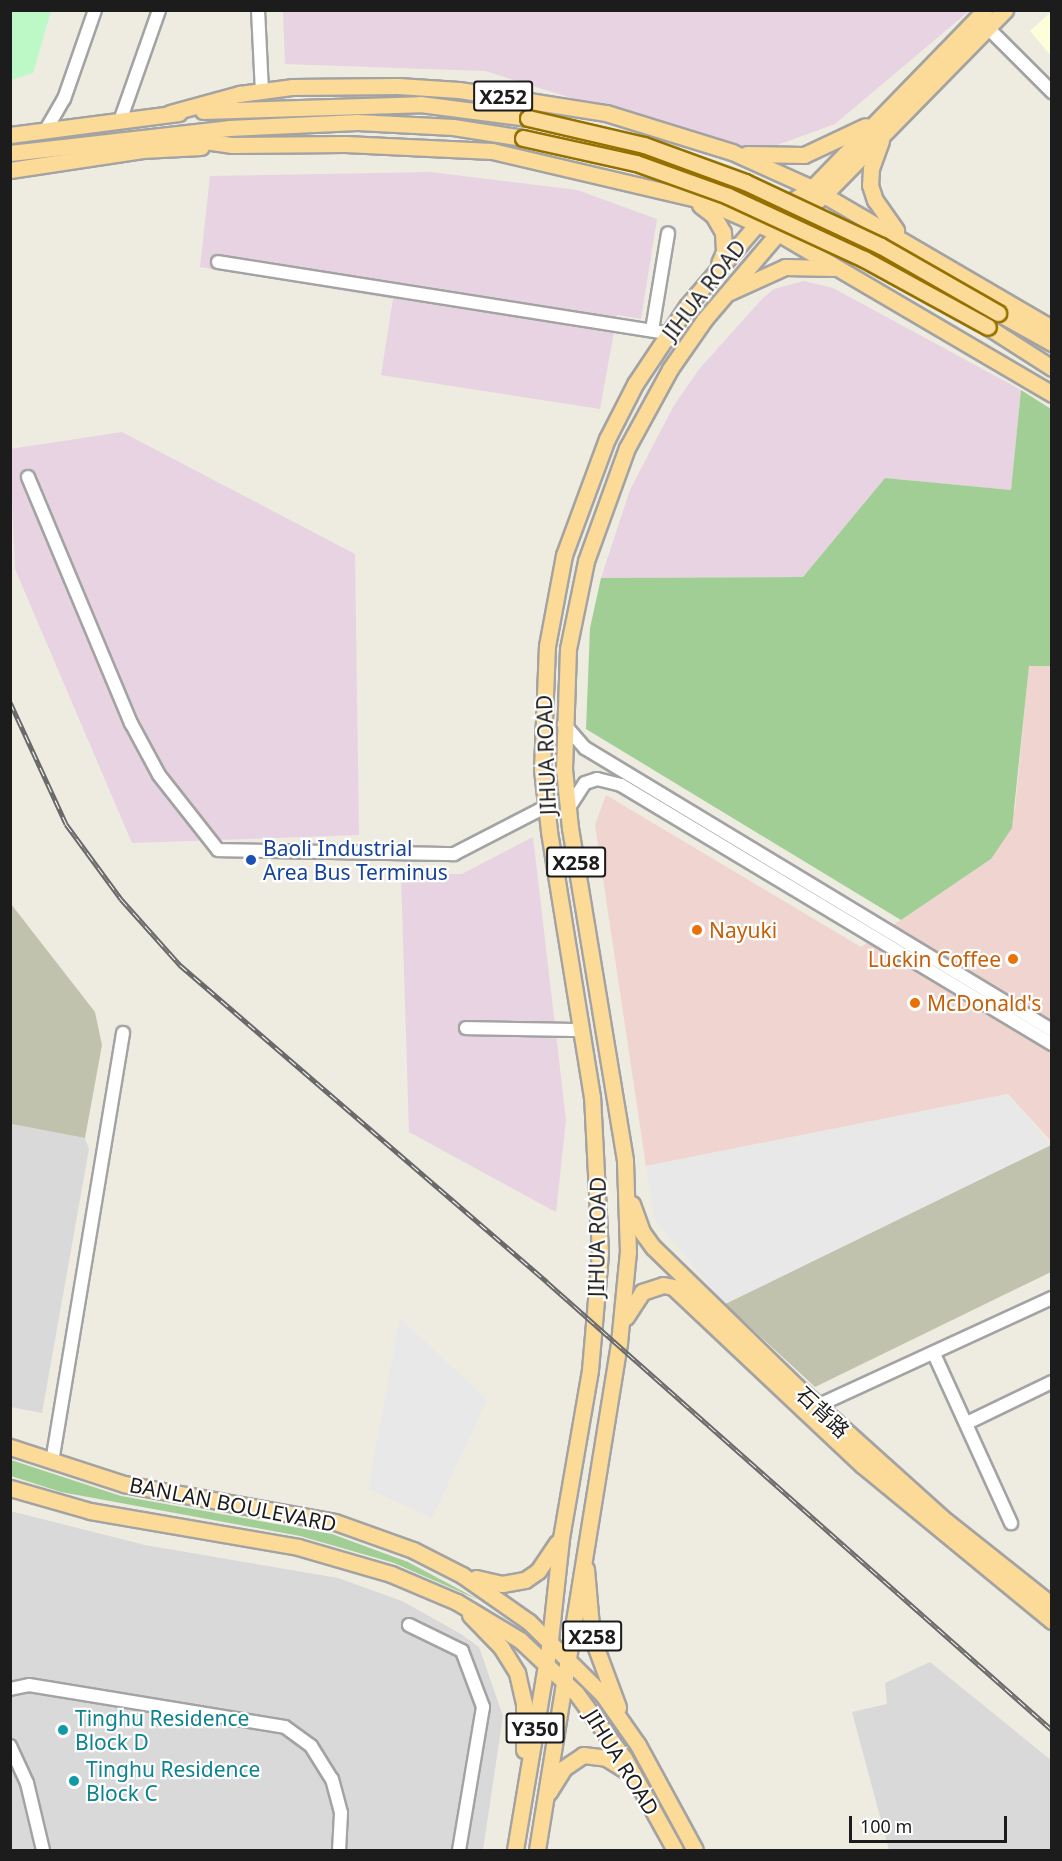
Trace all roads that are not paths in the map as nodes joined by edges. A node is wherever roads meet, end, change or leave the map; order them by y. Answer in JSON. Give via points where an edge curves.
{"nodes":[{"id":1,"x":95,"y":10,"type":"edge"},
{"id":2,"x":159,"y":10,"type":"edge"},
{"id":3,"x":258,"y":10,"type":"edge"},
{"id":4,"x":985,"y":10,"type":"edge"},
{"id":5,"x":1005,"y":10,"type":"edge"},
{"id":6,"x":988,"y":28,"type":"junction"},
{"id":7,"x":262,"y":91,"type":"junction"},
{"id":8,"x":1052,"y":92,"type":"edge"},
{"id":9,"x":170,"y":113,"type":"junction"},
{"id":10,"x":120,"y":121,"type":"junction"},
{"id":11,"x":47,"y":128,"type":"junction"},
{"id":12,"x":880,"y":128,"type":"junction"},
{"id":13,"x":10,"y":135,"type":"edge"},
{"id":14,"x":170,"y":135,"type":"junction"},
{"id":15,"x":232,"y":145,"type":"junction"},
{"id":16,"x":732,"y":152,"type":"junction"},
{"id":17,"x":10,"y":153,"type":"edge"},
{"id":18,"x":10,"y":170,"type":"edge"},
{"id":19,"x":818,"y":191,"type":"junction"},
{"id":20,"x":687,"y":197,"type":"junction"},
{"id":21,"x":757,"y":224,"type":"junction"},
{"id":22,"x":668,"y":233,"type":"dead end"},
{"id":23,"x":778,"y":233,"type":"junction"},
{"id":24,"x":902,"y":237,"type":"junction"},
{"id":25,"x":218,"y":262,"type":"dead end"},
{"id":26,"x":716,"y":270,"type":"junction"},
{"id":27,"x":850,"y":273,"type":"junction"},
{"id":28,"x":723,"y":296,"type":"junction"},
{"id":29,"x":1052,"y":328,"type":"edge"},
{"id":30,"x":652,"y":330,"type":"junction"},
{"id":31,"x":668,"y":333,"type":"junction"},
{"id":32,"x":1052,"y":343,"type":"edge"},
{"id":33,"x":1052,"y":368,"type":"edge"},
{"id":34,"x":1052,"y":394,"type":"edge"},
{"id":35,"x":28,"y":477,"type":"dead end"},
{"id":36,"x":564,"y":723,"type":"junction"},
{"id":37,"x":546,"y":807,"type":"junction"},
{"id":38,"x":568,"y":809,"type":"junction"},
{"id":39,"x":466,"y":1028,"type":"dead end"},
{"id":40,"x":582,"y":1030,"type":"junction"},
{"id":41,"x":1052,"y":1030,"type":"edge"},
{"id":42,"x":123,"y":1033,"type":"dead end"},
{"id":43,"x":1052,"y":1044,"type":"edge"},
{"id":44,"x":627,"y":1190,"type":"junction"},
{"id":45,"x":1052,"y":1298,"type":"edge"},
{"id":46,"x":622,"y":1324,"type":"junction"},
{"id":47,"x":934,"y":1354,"type":"junction"},
{"id":48,"x":1052,"y":1382,"type":"edge"},
{"id":49,"x":817,"y":1406,"type":"junction"},
{"id":50,"x":967,"y":1423,"type":"junction"},
{"id":51,"x":10,"y":1447,"type":"edge"},
{"id":52,"x":52,"y":1462,"type":"junction"},
{"id":53,"x":10,"y":1488,"type":"edge"},
{"id":54,"x":1011,"y":1523,"type":"dead end"},
{"id":55,"x":561,"y":1538,"type":"junction"},
{"id":56,"x":584,"y":1542,"type":"junction"},
{"id":57,"x":462,"y":1575,"type":"junction"},
{"id":58,"x":458,"y":1602,"type":"junction"},
{"id":59,"x":1052,"y":1605,"type":"edge"},
{"id":60,"x":1052,"y":1621,"type":"edge"},
{"id":61,"x":409,"y":1625,"type":"dead end"},
{"id":62,"x":550,"y":1640,"type":"junction"},
{"id":63,"x":566,"y":1656,"type":"junction"},
{"id":64,"x":546,"y":1662,"type":"junction"},
{"id":65,"x":562,"y":1678,"type":"junction"},
{"id":66,"x":10,"y":1689,"type":"edge"},
{"id":67,"x":625,"y":1724,"type":"junction"},
{"id":68,"x":10,"y":1746,"type":"edge"},
{"id":69,"x":634,"y":1776,"type":"junction"},
{"id":70,"x":524,"y":1795,"type":"junction"},
{"id":71,"x":544,"y":1800,"type":"junction"},
{"id":72,"x":43,"y":1851,"type":"edge"},
{"id":73,"x":339,"y":1851,"type":"edge"},
{"id":74,"x":459,"y":1851,"type":"edge"},
{"id":75,"x":514,"y":1851,"type":"edge"},
{"id":76,"x":537,"y":1851,"type":"edge"},
{"id":77,"x":675,"y":1851,"type":"edge"},
{"id":78,"x":695,"y":1851,"type":"edge"}],
"edges":[{"from":1,"to":11,"type":"street","via":[[64,99]]},
{"from":2,"to":10,"type":"street"},
{"from":3,"to":7,"type":"street"},
{"from":4,"to":12,"type":"main road","name":"JIHUA ROAD"},
{"from":5,"to":6,"type":"main road","name":"JIHUA ROAD"},
{"from":6,"to":8,"type":"street"},
{"from":6,"to":12,"type":"main road","name":"JIHUA ROAD"},
{"from":7,"to":9,"type":"main road","number":"X252"},
{"from":7,"to":16,"type":"main road","number":"X252","via":[[338,87],[459,90],[606,113]]},
{"from":9,"to":10,"type":"main road","number":"X252"},
{"from":9,"to":32,"type":"main road","bridge":true,"via":[[399,103],[528,118],[644,146],[745,182],[881,246]]},
{"from":10,"to":11,"type":"main road","number":"X252"},
{"from":11,"to":13,"type":"main road","number":"X252"},
{"from":12,"to":16,"type":"main road","via":[[804,155]]},
{"from":12,"to":19,"type":"main road","name":"JIHUA ROAD"},
{"from":12,"to":24,"type":"main road","via":[[870,185],[874,200]]},
{"from":14,"to":15,"type":"main road"},
{"from":14,"to":17,"type":"main road"},
{"from":14,"to":33,"type":"main road","bridge":true,"via":[[357,122],[453,127],[636,163],[708,188],[864,259],[988,327]]},
{"from":15,"to":18,"type":"main road","via":[[142,150]]},
{"from":15,"to":20,"type":"main road","via":[[345,144],[492,151]]},
{"from":16,"to":19,"type":"main road","number":"X252"},
{"from":19,"to":21,"type":"main road","name":"JIHUA ROAD","number":"X258"},
{"from":19,"to":23,"type":"main road","name":"JIHUA ROAD","number":"X258"},
{"from":19,"to":24,"type":"main road"},
{"from":20,"to":21,"type":"main road"},
{"from":20,"to":26,"type":"main road","via":[[713,214],[721,225],[725,245]]},
{"from":21,"to":23,"type":"main road"},
{"from":21,"to":26,"type":"main road","name":"JIHUA ROAD","number":"X258"},
{"from":22,"to":30,"type":"street"},
{"from":23,"to":27,"type":"main road"},
{"from":23,"to":28,"type":"main road","name":"JIHUA ROAD","number":"X258"},
{"from":24,"to":29,"type":"main road"},
{"from":25,"to":30,"type":"street"},
{"from":26,"to":31,"type":"main road","name":"JIHUA ROAD","number":"X258"},
{"from":27,"to":28,"type":"main road","via":[[824,267],[785,267]]},
{"from":27,"to":34,"type":"main road"},
{"from":28,"to":36,"type":"main road","name":"JIHUA ROAD","number":"X258","via":[[654,395],[604,504],[573,619]]},
{"from":30,"to":31,"type":"street"},
{"from":31,"to":37,"type":"main road","name":"JIHUA ROAD","number":"X258","via":[[607,439],[564,555],[544,677]]},
{"from":35,"to":37,"type":"street","via":[[131,723],[159,775],[218,850],[454,854]]},
{"from":36,"to":38,"type":"main road","name":"JIHUA ROAD","number":"X258"},
{"from":36,"to":41,"type":"street","via":[[585,748]]},
{"from":37,"to":40,"type":"main road","name":"JIHUA ROAD","number":"X258"},
{"from":38,"to":43,"type":"street","via":[[585,783],[597,779],[621,785]]},
{"from":38,"to":44,"type":"main road","name":"JIHUA ROAD","number":"X258","via":[[621,1129]]},
{"from":39,"to":40,"type":"street"},
{"from":40,"to":55,"type":"main road","name":"JIHUA ROAD","number":"X258","via":[[596,1136],[600,1253],[590,1370]]},
{"from":42,"to":52,"type":"street"},
{"from":44,"to":46,"type":"main road","name":"JIHUA ROAD","number":"X258","via":[[628,1252]]},
{"from":44,"to":49,"type":"main road","name":"石背路","via":[[642,1232],[652,1247]]},
{"from":45,"to":47,"type":"street"},
{"from":46,"to":56,"type":"main road","name":"JIHUA ROAD","number":"X258"},
{"from":46,"to":60,"type":"main road","name":"石背路","via":[[642,1292],[652,1286],[674,1287],[862,1465]]},
{"from":47,"to":49,"type":"street"},
{"from":47,"to":50,"type":"street"},
{"from":48,"to":50,"type":"street"},
{"from":49,"to":59,"type":"main road","name":"石背路","via":[[946,1521]]},
{"from":50,"to":54,"type":"street"},
{"from":51,"to":52,"type":"main road","name":"BANLAN BOULEVARD"},
{"from":52,"to":57,"type":"main road","name":"BANLAN BOULEVARD","via":[[159,1492],[335,1522],[404,1546]]},
{"from":53,"to":58,"type":"main road","name":"BANLAN BOULEVARD","via":[[101,1513],[298,1547],[391,1574]]},
{"from":55,"to":57,"type":"main road","via":[[543,1565],[525,1580],[502,1584]]},
{"from":55,"to":62,"type":"main road","name":"JIHUA ROAD","number":"X258"},
{"from":56,"to":63,"type":"main road","name":"JIHUA ROAD","number":"X258"},
{"from":56,"to":67,"type":"main road","number":"X258","via":[[592,1637]]},
{"from":57,"to":62,"type":"main road","name":"BANLAN BOULEVARD","via":[[508,1605]]},
{"from":58,"to":64,"type":"main road","name":"BANLAN BOULEVARD","via":[[500,1627]]},
{"from":58,"to":70,"type":"main road","via":[[501,1647],[520,1683]]},
{"from":61,"to":74,"type":"street","via":[[462,1651],[483,1707]]},
{"from":62,"to":63,"type":"main road","name":"BANLAN BOULEVARD"},
{"from":62,"to":64,"type":"main road","name":"JIHUA ROAD","number":"X258"},
{"from":63,"to":65,"type":"main road","name":"JIHUA ROAD","number":"X258"},
{"from":63,"to":67,"type":"main road","name":"BANLAN BOULEVARD"},
{"from":64,"to":65,"type":"main road","name":"JIHUA ROAD","number":"X258"},
{"from":64,"to":70,"type":"main road","number":"Y350"},
{"from":65,"to":69,"type":"main road","name":"JIHUA ROAD","number":"X258","via":[[602,1725]]},
{"from":65,"to":71,"type":"main road","number":"Y350"},
{"from":66,"to":73,"type":"street","via":[[29,1685],[285,1727],[311,1746],[332,1779],[341,1813]]},
{"from":67,"to":78,"type":"main road","name":"JIHUA ROAD","number":"X258"},
{"from":68,"to":72,"type":"street","via":[[27,1783]]},
{"from":69,"to":71,"type":"main road","via":[[606,1758],[583,1755],[564,1768]]},
{"from":69,"to":77,"type":"main road","name":"JIHUA ROAD","number":"X258"},
{"from":70,"to":75,"type":"main road","number":"Y350"},
{"from":71,"to":76,"type":"main road","number":"Y350"}]}
